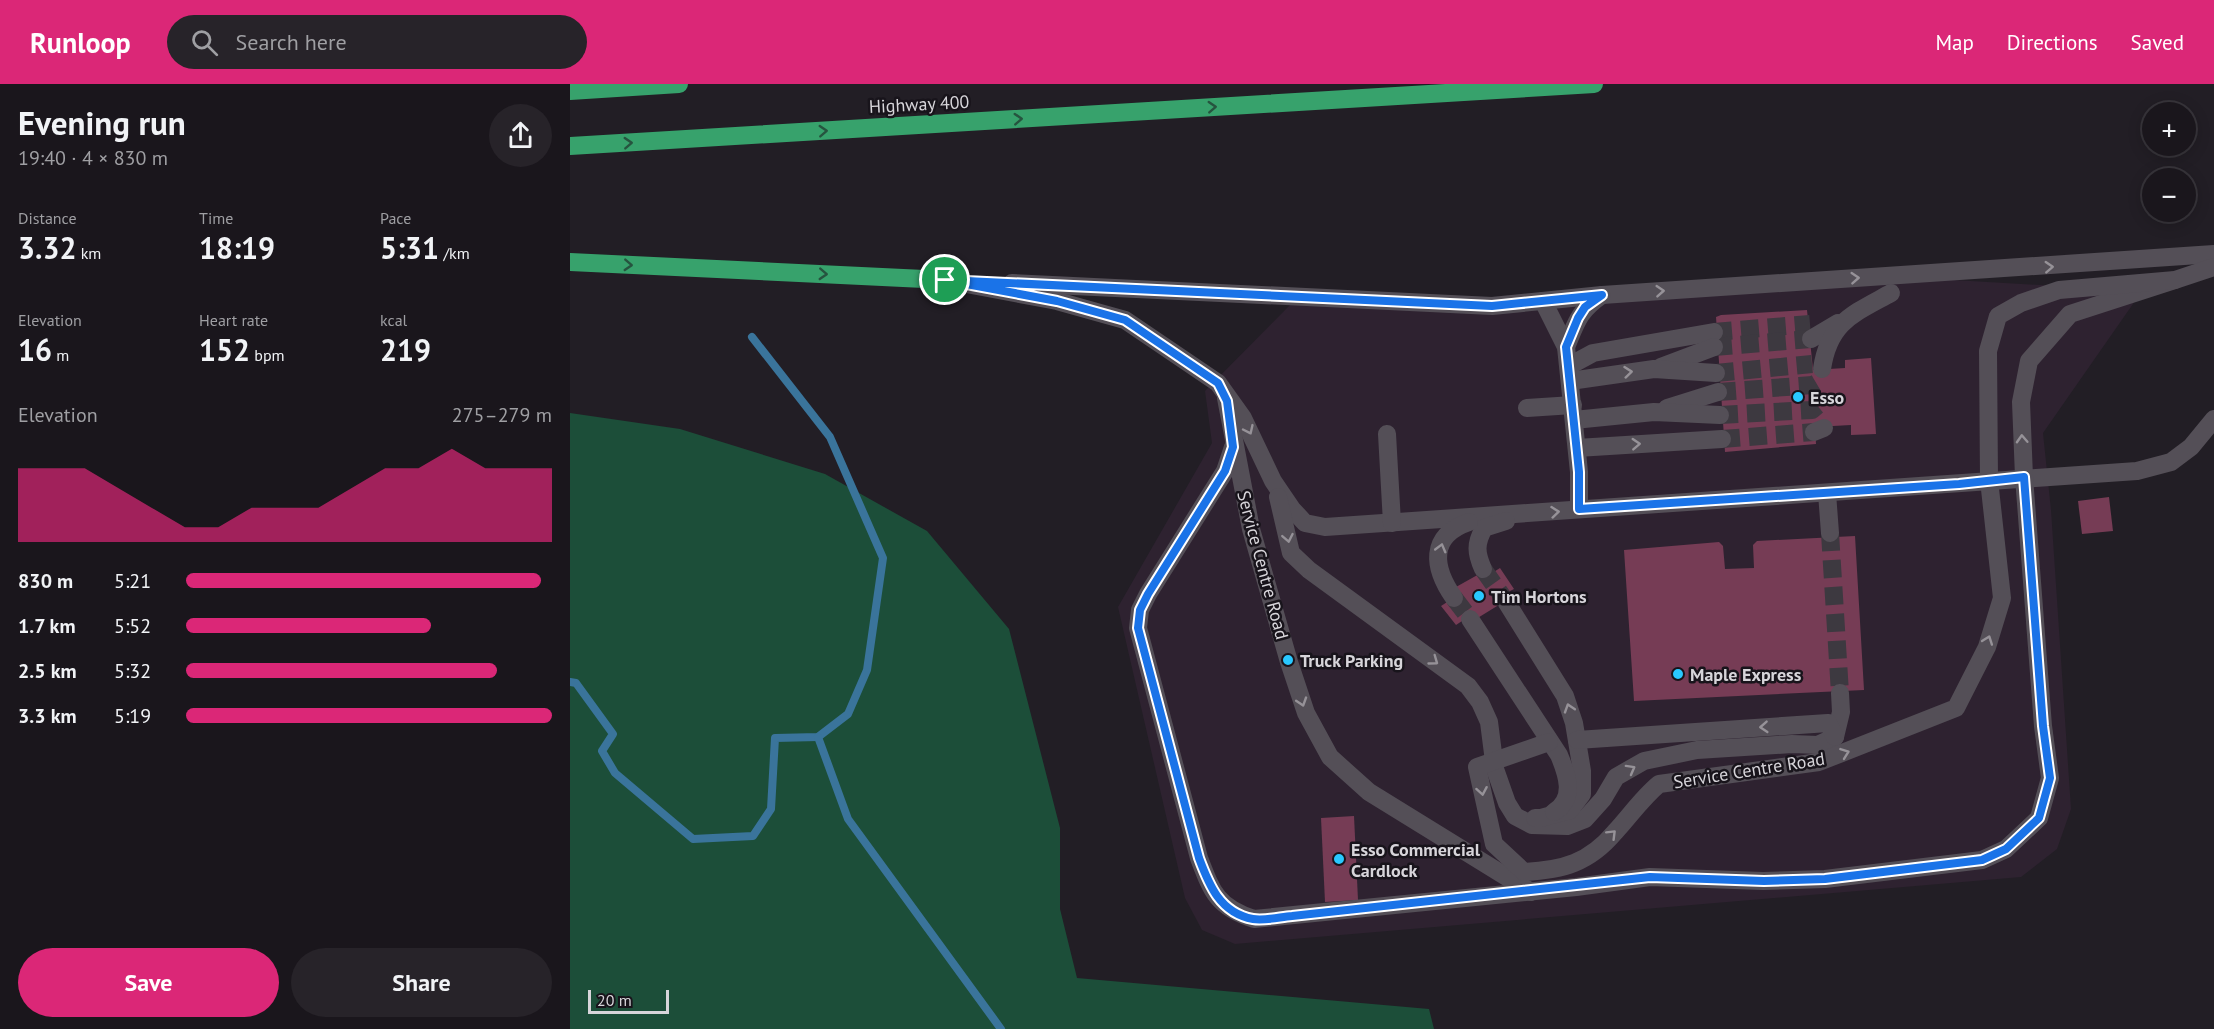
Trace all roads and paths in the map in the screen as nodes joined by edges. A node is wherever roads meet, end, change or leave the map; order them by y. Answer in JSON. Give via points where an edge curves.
{"nodes":[{"id":1,"x":679,"y":84,"type":"edge"},
{"id":2,"x":1594,"y":84,"type":"edge"},
{"id":3,"x":570,"y":91,"type":"edge"},
{"id":4,"x":570,"y":146,"type":"edge"},
{"id":5,"x":2214,"y":254,"type":"edge"},
{"id":6,"x":570,"y":262,"type":"edge"},
{"id":7,"x":2214,"y":267,"type":"edge"},
{"id":8,"x":945,"y":280,"type":"junction"},
{"id":9,"x":2175,"y":280,"type":"junction"},
{"id":10,"x":1891,"y":292,"type":"dead end"},
{"id":11,"x":1602,"y":295,"type":"junction"},
{"id":12,"x":1543,"y":301,"type":"junction"},
{"id":13,"x":1847,"y":318,"type":"junction"},
{"id":14,"x":1811,"y":332,"type":"tunnel mouth"},
{"id":15,"x":1819,"y":362,"type":"dead end"},
{"id":16,"x":1568,"y":365,"type":"junction"},
{"id":17,"x":1654,"y":369,"type":"junction"},
{"id":18,"x":1716,"y":373,"type":"tunnel mouth"},
{"id":19,"x":1218,"y":383,"type":"junction"},
{"id":20,"x":1718,"y":392,"type":"tunnel mouth"},
{"id":21,"x":1527,"y":408,"type":"dead end"},
{"id":22,"x":1573,"y":412,"type":"junction"},
{"id":23,"x":1654,"y":412,"type":"junction"},
{"id":24,"x":1720,"y":415,"type":"tunnel mouth"},
{"id":25,"x":2214,"y":419,"type":"edge"},
{"id":26,"x":1387,"y":435,"type":"dead end"},
{"id":27,"x":1722,"y":439,"type":"tunnel mouth"},
{"id":28,"x":1233,"y":447,"type":"junction"},
{"id":29,"x":1577,"y":448,"type":"junction"},
{"id":30,"x":2024,"y":477,"type":"junction"},
{"id":31,"x":1989,"y":480,"type":"junction"},
{"id":32,"x":1273,"y":481,"type":"junction"},
{"id":33,"x":1827,"y":493,"type":"junction"},
{"id":34,"x":1579,"y":509,"type":"junction"},
{"id":35,"x":1528,"y":514,"type":"junction"},
{"id":36,"x":1482,"y":517,"type":"junction"},
{"id":37,"x":1392,"y":523,"type":"junction"},
{"id":38,"x":1830,"y":533,"type":"tunnel mouth"},
{"id":39,"x":1483,"y":569,"type":"tunnel mouth"},
{"id":40,"x":1454,"y":598,"type":"tunnel mouth"},
{"id":41,"x":1507,"y":603,"type":"tunnel mouth"},
{"id":42,"x":1470,"y":620,"type":"tunnel mouth"},
{"id":43,"x":1840,"y":693,"type":"tunnel mouth"},
{"id":44,"x":1835,"y":737,"type":"junction"},
{"id":45,"x":1577,"y":740,"type":"junction"},
{"id":46,"x":1549,"y":742,"type":"junction"},
{"id":47,"x":1494,"y":760,"type":"junction"},
{"id":48,"x":1515,"y":816,"type":"junction"},
{"id":49,"x":1541,"y":818,"type":"junction"},
{"id":50,"x":1531,"y":892,"type":"junction"}],
"edges":[{"from":1,"to":3,"type":"highway"},
{"from":4,"to":2,"type":"highway","name":"Highway 400","one_way":true},
{"from":11,"to":5,"type":"lane","one_way":true},
{"from":6,"to":8,"type":"highway","one_way":true},
{"from":7,"to":9,"type":"lane","name":"Service Centre Road"},
{"from":8,"to":12,"type":"lane","via":[[1492,306]]},
{"from":8,"to":19,"type":"lane","name":"Service Centre Road","via":[[1057,301],[1125,320]]},
{"from":30,"to":9,"type":"lane","name":"Service Centre Road","one_way":true,"via":[[2021,402],[2029,361],[2070,314]]},
{"from":9,"to":31,"type":"lane","name":"Service Centre Road","via":[[2059,290],[1998,316],[1988,351]]},
{"from":10,"to":13,"type":"lane"},
{"from":11,"to":12,"type":"lane"},
{"from":11,"to":16,"type":"lane","via":[[1585,307],[1578,318]]},
{"from":12,"to":16,"type":"lane"},
{"from":13,"to":14,"type":"lane"},
{"from":13,"to":15,"type":"lane"},
{"from":16,"to":17,"type":"lane","one_way":true},
{"from":16,"to":17,"type":"lane","via":[[1593,353],[1714,339]]},
{"from":16,"to":22,"type":"lane"},
{"from":17,"to":18,"type":"lane"},
{"from":19,"to":28,"type":"lane","name":"Service Centre Road","via":[[1227,401]]},
{"from":19,"to":32,"type":"lane","name":"Service Centre Road","one_way":true,"via":[[1243,418]]},
{"from":20,"to":23,"type":"lane"},
{"from":21,"to":22,"type":"lane"},
{"from":22,"to":23,"type":"lane"},
{"from":22,"to":29,"type":"lane"},
{"from":23,"to":24,"type":"lane"},
{"from":25,"to":30,"type":"lane","via":[[2191,447],[2171,462],[2137,471]]},
{"from":26,"to":37,"type":"lane"},
{"from":29,"to":27,"type":"lane","one_way":true},
{"from":28,"to":50,"type":"lane","name":"Service Centre Road","one_way":true,"via":[[1251,529],[1289,663],[1306,713],[1330,757],[1369,792]]},
{"from":28,"to":50,"type":"lane","name":"Service Centre Road","via":[[1225,471],[1148,594],[1140,610],[1138,628],[1211,890],[1233,912],[1254,919]]},
{"from":29,"to":34,"type":"lane"},
{"from":30,"to":31,"type":"lane","name":"Service Centre Road"},
{"from":30,"to":50,"type":"lane","name":"Service Centre Road","via":[[2050,778],[2039,818],[2006,849],[1982,860],[1825,879],[1650,877]]},
{"from":31,"to":33,"type":"lane","name":"Service Centre Road"},
{"from":47,"to":31,"type":"lane","name":"Service Centre Road","one_way":true,"via":[[1478,767],[1494,844],[1524,872],[1555,871],[1579,862],[1613,835],[1659,784],[1819,762],[1956,708],[1987,646],[2002,598]]},
{"from":32,"to":37,"type":"lane","name":"Service Centre Road","via":[[1305,523],[1325,527]]},
{"from":32,"to":47,"type":"lane","one_way":true,"via":[[1291,553],[1468,687],[1489,722]]},
{"from":33,"to":34,"type":"lane","name":"Service Centre Road"},
{"from":33,"to":38,"type":"lane"},
{"from":35,"to":34,"type":"lane","name":"Service Centre Road","one_way":true},
{"from":35,"to":36,"type":"lane","name":"Service Centre Road"},
{"from":35,"to":39,"type":"lane","via":[[1484,528],[1476,541]]},
{"from":36,"to":37,"type":"lane","name":"Service Centre Road"},
{"from":40,"to":36,"type":"lane","one_way":true,"via":[[1437,567],[1443,538],[1453,527]]},
{"from":45,"to":41,"type":"lane","one_way":true,"via":[[1565,696]]},
{"from":42,"to":46,"type":"lane"},
{"from":43,"to":44,"type":"lane","via":[[1841,712]]},
{"from":44,"to":45,"type":"lane","name":"Service Centre Road","one_way":true,"via":[[1828,723]]},
{"from":48,"to":44,"type":"lane","one_way":true,"via":[[1532,825],[1567,826],[1586,819],[1616,777],[1644,761],[1696,750],[1818,745]]},
{"from":45,"to":49,"type":"lane","via":[[1582,794],[1570,810]]},
{"from":46,"to":47,"type":"lane"},
{"from":46,"to":49,"type":"lane","via":[[1568,776],[1567,796],[1559,809]]},
{"from":47,"to":48,"type":"lane"},
{"from":48,"to":49,"type":"lane"}]}
